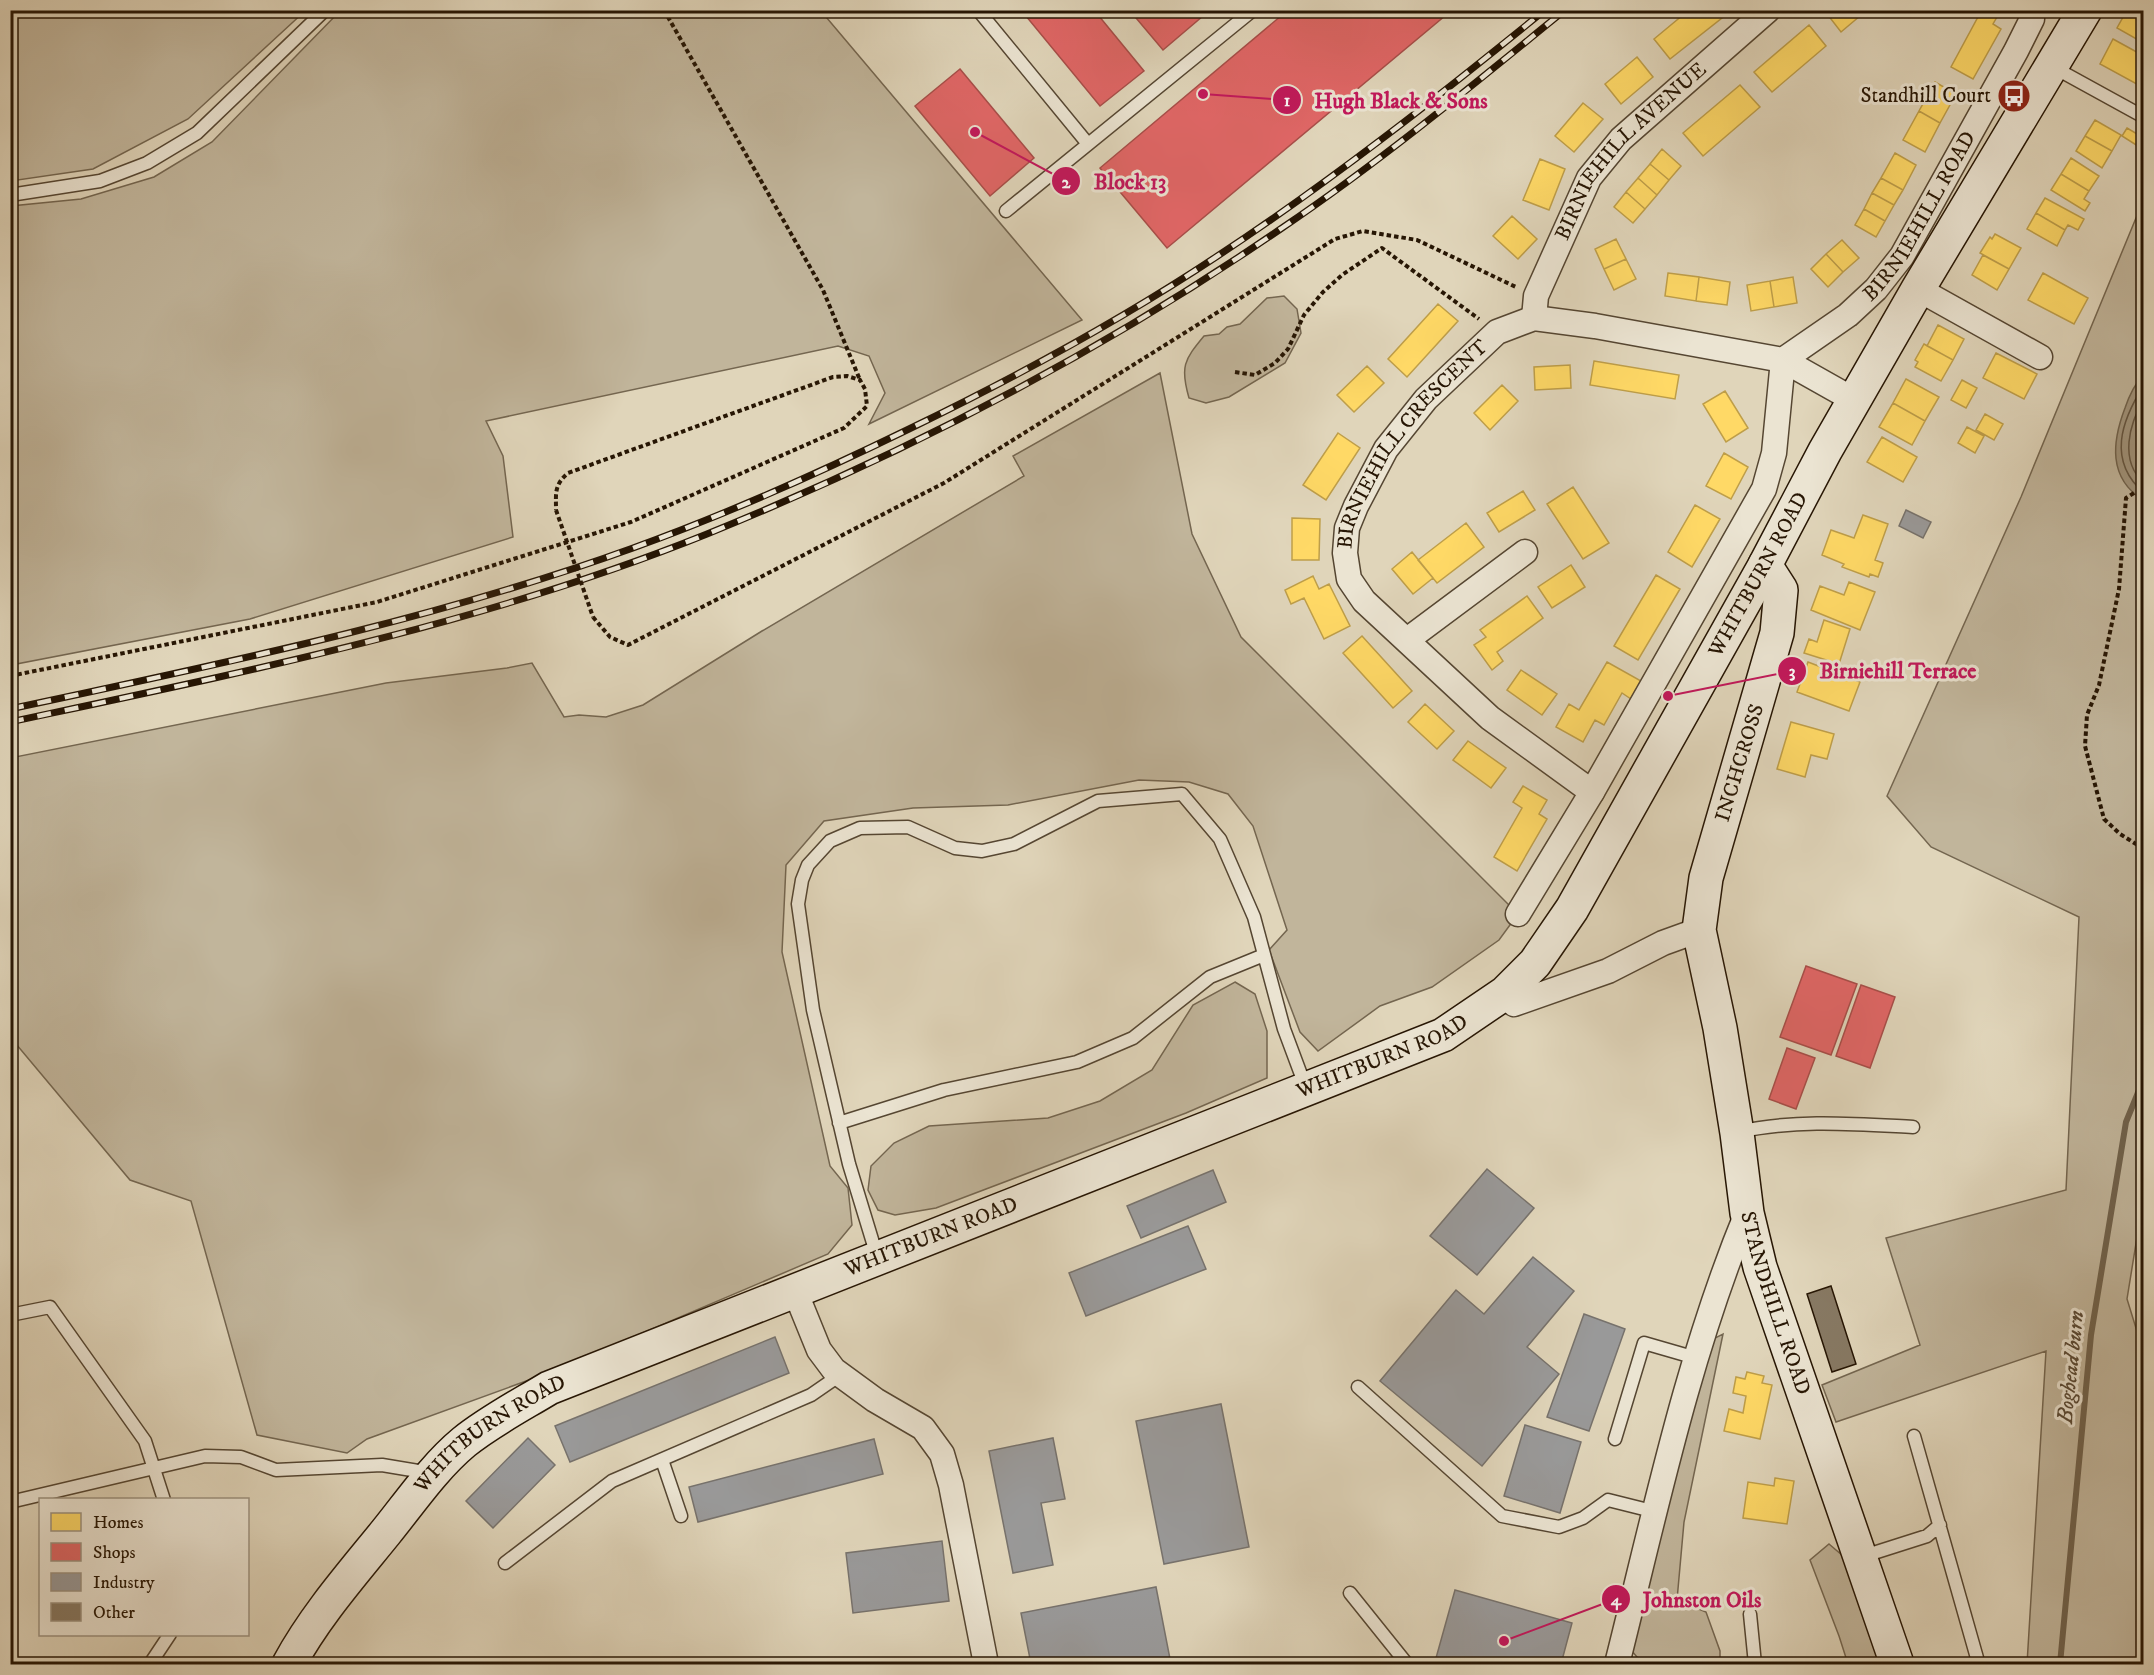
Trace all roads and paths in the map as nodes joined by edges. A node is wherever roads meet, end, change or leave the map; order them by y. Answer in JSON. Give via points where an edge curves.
{"nodes":[{"id":1,"x":326,"y":10,"type":"edge"},
{"id":2,"x":664,"y":10,"type":"edge"},
{"id":3,"x":978,"y":10,"type":"edge"},
{"id":4,"x":1253,"y":10,"type":"edge"},
{"id":5,"x":1768,"y":10,"type":"edge"},
{"id":6,"x":2032,"y":10,"type":"edge"},
{"id":7,"x":2085,"y":10,"type":"edge"},
{"id":8,"x":2052,"y":67,"type":"junction"},
{"id":9,"x":2144,"y":117,"type":"edge"},
{"id":10,"x":1088,"y":144,"type":"junction"},
{"id":11,"x":10,"y":195,"type":"edge"},
{"id":12,"x":1006,"y":211,"type":"dead end"},
{"id":13,"x":1918,"y":289,"type":"junction"},
{"id":14,"x":1535,"y":307,"type":"junction"},
{"id":15,"x":1497,"y":332,"type":"junction"},
{"id":16,"x":2040,"y":357,"type":"dead end"},
{"id":17,"x":1783,"y":360,"type":"junction"},
{"id":18,"x":1235,"y":372,"type":"dead end"},
{"id":19,"x":860,"y":380,"type":"junction"},
{"id":20,"x":1854,"y":400,"type":"junction"},
{"id":21,"x":2134,"y":493,"type":"dead end"},
{"id":22,"x":1525,"y":552,"type":"dead end"},
{"id":23,"x":1765,"y":565,"type":"junction"},
{"id":24,"x":1407,"y":640,"type":"junction"},
{"id":25,"x":10,"y":676,"type":"edge"},
{"id":26,"x":1592,"y":792,"type":"junction"},
{"id":27,"x":2144,"y":849,"type":"edge"},
{"id":28,"x":1518,"y":914,"type":"dead end"},
{"id":29,"x":1699,"y":930,"type":"junction"},
{"id":30,"x":1264,"y":955,"type":"junction"},
{"id":31,"x":1505,"y":993,"type":"junction"},
{"id":32,"x":1307,"y":1089,"type":"junction"},
{"id":33,"x":839,"y":1122,"type":"junction"},
{"id":34,"x":1913,"y":1127,"type":"dead end"},
{"id":35,"x":1737,"y":1133,"type":"junction"},
{"id":36,"x":1747,"y":1213,"type":"junction"},
{"id":37,"x":878,"y":1259,"type":"junction"},
{"id":38,"x":795,"y":1291,"type":"junction"},
{"id":39,"x":10,"y":1315,"type":"edge"},
{"id":40,"x":1696,"y":1358,"type":"junction"},
{"id":41,"x":840,"y":1375,"type":"junction"},
{"id":42,"x":1358,"y":1387,"type":"dead end"},
{"id":43,"x":1914,"y":1436,"type":"dead end"},
{"id":44,"x":1615,"y":1439,"type":"dead end"},
{"id":45,"x":662,"y":1460,"type":"junction"},
{"id":46,"x":154,"y":1468,"type":"junction"},
{"id":47,"x":433,"y":1474,"type":"junction"},
{"id":48,"x":163,"y":1498,"type":"edge"},
{"id":49,"x":10,"y":1502,"type":"edge"},
{"id":50,"x":1656,"y":1512,"type":"junction"},
{"id":51,"x":681,"y":1516,"type":"dead end"},
{"id":52,"x":1940,"y":1525,"type":"junction"},
{"id":53,"x":1859,"y":1558,"type":"junction"},
{"id":54,"x":506,"y":1563,"type":"dead end"},
{"id":55,"x":1350,"y":1593,"type":"dead end"},
{"id":56,"x":1750,"y":1614,"type":"dead end"},
{"id":57,"x":169,"y":1636,"type":"edge"},
{"id":58,"x":1977,"y":1658,"type":"dead end"},
{"id":59,"x":150,"y":1665,"type":"edge"},
{"id":60,"x":289,"y":1665,"type":"edge"},
{"id":61,"x":986,"y":1665,"type":"edge"},
{"id":62,"x":1407,"y":1665,"type":"edge"},
{"id":63,"x":1617,"y":1665,"type":"edge"},
{"id":64,"x":1755,"y":1665,"type":"edge"},
{"id":65,"x":1897,"y":1665,"type":"edge"}],
"edges":[{"from":1,"to":11,"type":"lane","via":[[197,133],[147,163],[100,181]]},
{"from":2,"to":19,"type":"path","via":[[823,290]]},
{"from":3,"to":10,"type":"lane"},
{"from":4,"to":10,"type":"lane"},
{"from":5,"to":14,"type":"street","name":"BIRNIEHILL AVENUE","via":[[1621,139],[1589,178]]},
{"from":6,"to":17,"type":"street","name":"BIRNIEHILL ROAD","via":[[2032,19],[2016,51],[1902,256],[1876,289],[1848,315]]},
{"from":7,"to":8,"type":"main road","name":"WHITBURN ROAD"},
{"from":8,"to":9,"type":"lane"},
{"from":8,"to":13,"type":"main road","name":"WHITBURN ROAD"},
{"from":10,"to":12,"type":"lane"},
{"from":13,"to":16,"type":"street"},
{"from":13,"to":20,"type":"main road","name":"WHITBURN ROAD"},
{"from":14,"to":15,"type":"street","name":"BIRNIEHILL CRESCENT"},
{"from":14,"to":17,"type":"street","name":"BIRNIEHILL CRESCENT","via":[[1594,326]]},
{"from":14,"to":19,"type":"path","bridge":true,"via":[[1417,240],[1363,231],[1335,239],[944,483],[628,645],[610,637],[593,617],[556,510],[559,480],[568,473],[812,384],[847,376]]},
{"from":15,"to":18,"type":"path","via":[[1382,248],[1323,292],[1275,363],[1255,375]]},
{"from":15,"to":24,"type":"street","name":"BIRNIEHILL CRESCENT","via":[[1426,399],[1386,449],[1347,528],[1349,579],[1364,601]]},
{"from":17,"to":20,"type":"street","name":"BIRNIEHILL CRESCENT"},
{"from":17,"to":26,"type":"street","via":[[1774,453],[1764,489]]},
{"from":19,"to":25,"type":"path","via":[[867,406],[844,428],[632,522],[377,602]]},
{"from":20,"to":23,"type":"main road","name":"WHITBURN ROAD"},
{"from":21,"to":27,"type":"path","via":[[2126,498],[2120,589],[2099,685],[2087,715],[2085,746],[2104,819]]},
{"from":22,"to":24,"type":"street"},
{"from":23,"to":29,"type":"main road","name":"INCHCROSS","via":[[1780,590],[1777,633],[1706,878]]},
{"from":23,"to":31,"type":"main road","name":"WHITBURN ROAD","via":[[1572,909],[1535,963]]},
{"from":24,"to":26,"type":"street","name":"BIRNIEHILL CRESCENT","via":[[1490,718]]},
{"from":26,"to":28,"type":"street"},
{"from":29,"to":31,"type":"street","via":[[1608,971],[1514,1004]]},
{"from":29,"to":35,"type":"main road","name":"STANDHILL ROAD"},
{"from":30,"to":32,"type":"lane","via":[[1284,1029]]},
{"from":30,"to":33,"type":"lane","via":[[1210,977],[1132,1038],[1077,1062],[944,1090]]},
{"from":30,"to":33,"type":"lane","via":[[1254,917],[1220,839],[1182,794],[1098,801],[1014,844],[982,851],[955,848],[908,826],[860,828],[830,841],[808,865],[798,904],[813,1010]]},
{"from":31,"to":32,"type":"main road","name":"WHITBURN ROAD","via":[[1443,1035]]},
{"from":32,"to":37,"type":"main road","name":"WHITBURN ROAD"},
{"from":33,"to":37,"type":"lane"},
{"from":34,"to":35,"type":"lane","via":[[1806,1124],[1766,1126]]},
{"from":35,"to":36,"type":"main road","name":"STANDHILL ROAD"},
{"from":36,"to":40,"type":"street"},
{"from":36,"to":53,"type":"main road","name":"STANDHILL ROAD","via":[[1760,1267]]},
{"from":37,"to":38,"type":"main road","name":"WHITBURN ROAD"},
{"from":38,"to":41,"type":"street","via":[[819,1350]]},
{"from":38,"to":47,"type":"main road","name":"WHITBURN ROAD","via":[[549,1388],[464,1442]]},
{"from":39,"to":46,"type":"lane","via":[[50,1306],[145,1441]]},
{"from":40,"to":44,"type":"lane","via":[[1644,1343]]},
{"from":40,"to":50,"type":"street"},
{"from":41,"to":45,"type":"lane","via":[[811,1395]]},
{"from":41,"to":61,"type":"street","via":[[923,1428],[942,1454]]},
{"from":42,"to":50,"type":"lane","via":[[1502,1516],[1559,1527],[1583,1518],[1608,1500]]},
{"from":43,"to":52,"type":"lane"},
{"from":45,"to":51,"type":"lane"},
{"from":45,"to":54,"type":"lane","via":[[612,1481]]},
{"from":46,"to":47,"type":"lane","via":[[205,1456],[241,1457],[276,1470],[382,1465]]},
{"from":46,"to":48,"type":"lane"},
{"from":46,"to":49,"type":"lane"},
{"from":47,"to":60,"type":"main road","name":"WHITBURN ROAD","via":[[332,1600]]},
{"from":50,"to":63,"type":"street"},
{"from":52,"to":53,"type":"lane","via":[[1927,1536]]},
{"from":52,"to":58,"type":"lane"},
{"from":53,"to":65,"type":"main road","name":"STANDHILL ROAD"},
{"from":55,"to":62,"type":"lane"},
{"from":56,"to":64,"type":"lane"},
{"from":57,"to":59,"type":"lane"}]}
